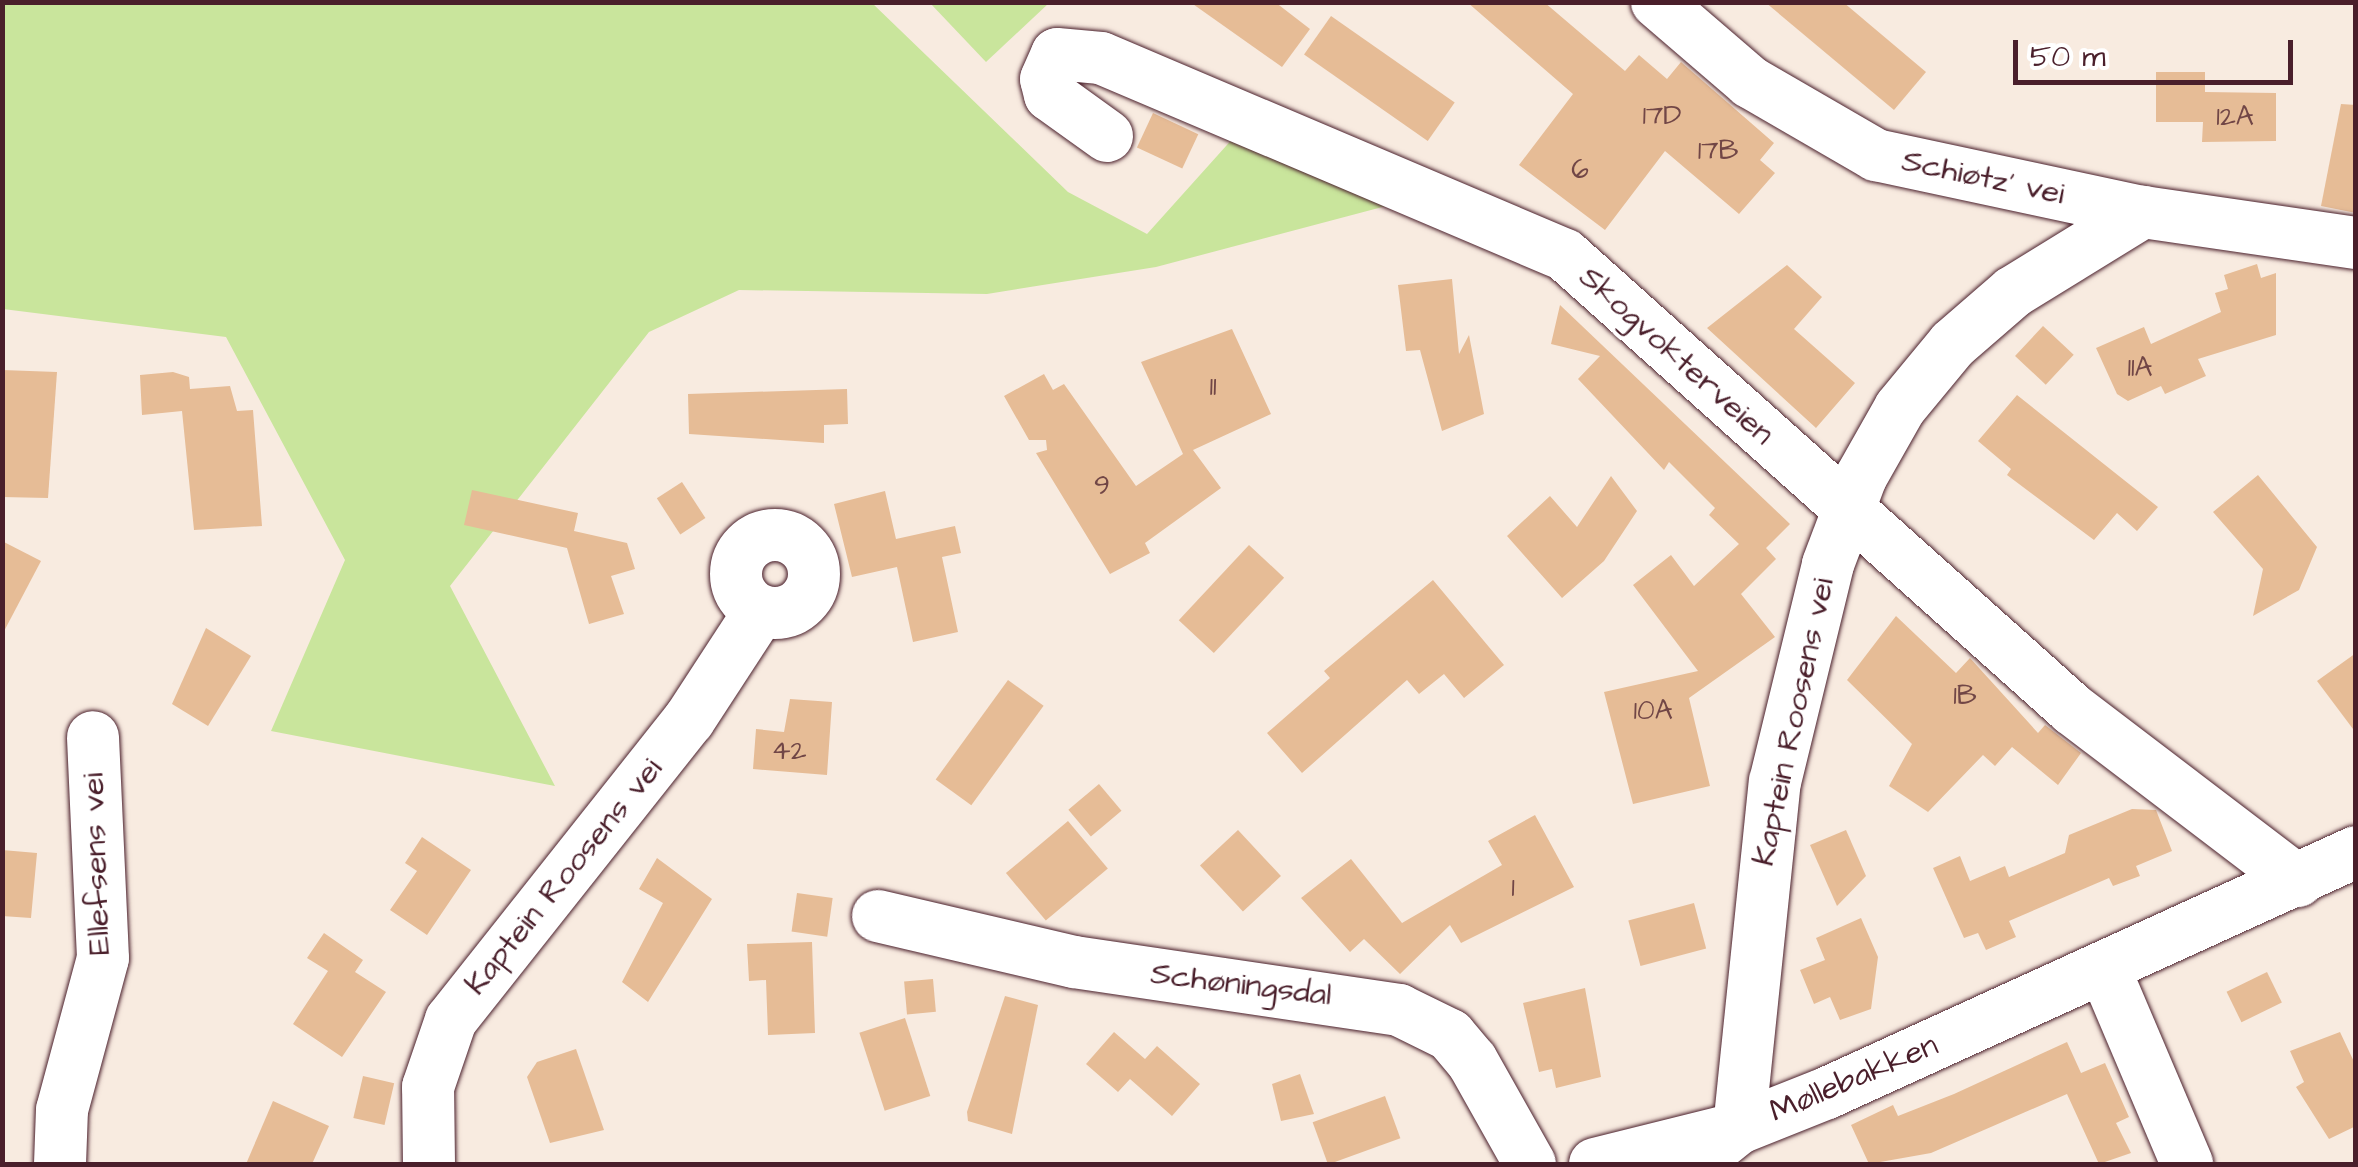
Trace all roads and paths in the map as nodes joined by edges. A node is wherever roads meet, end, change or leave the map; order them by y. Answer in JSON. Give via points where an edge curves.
{"nodes":[{"id":1,"x":1657,"y":2,"type":"edge"},
{"id":2,"x":1107,"y":136,"type":"dead end"},
{"id":3,"x":2143,"y":212,"type":"junction"},
{"id":4,"x":2356,"y":243,"type":"edge"},
{"id":5,"x":1847,"y":511,"type":"junction"},
{"id":6,"x":760,"y":611,"type":"dead end"},
{"id":7,"x":93,"y":738,"type":"dead end"},
{"id":8,"x":2356,"y":852,"type":"edge"},
{"id":9,"x":2298,"y":882,"type":"junction"},
{"id":10,"x":878,"y":916,"type":"dead end"},
{"id":11,"x":2104,"y":968,"type":"junction"},
{"id":12,"x":1738,"y":1128,"type":"junction"},
{"id":13,"x":60,"y":1164,"type":"edge"},
{"id":14,"x":429,"y":1164,"type":"edge"},
{"id":15,"x":1530,"y":1164,"type":"edge"},
{"id":16,"x":1595,"y":1164,"type":"edge"},
{"id":17,"x":1694,"y":1164,"type":"edge"},
{"id":18,"x":2187,"y":1164,"type":"edge"}],
"edges":[{"from":1,"to":3,"type":"street","name":"Schiøtz' vei","via":[[1750,82],[1837,138],[1948,175]]},
{"from":2,"to":5,"type":"street","name":"Skogvokterveien","via":[[1050,95],[1046,80],[1057,54],[1100,58],[1565,256]]},
{"from":3,"to":4,"type":"street","name":"Schiøtz' vei"},
{"from":3,"to":5,"type":"street","name":"Kaptein Roosens vei","via":[[2014,292],[1953,344],[1900,408]]},
{"from":5,"to":9,"type":"street","name":"Skogvokterveien","via":[[2072,709]]},
{"from":5,"to":12,"type":"street","name":"Kaptein Roosens vei","via":[[1775,782]]},
{"from":6,"to":14,"type":"street","name":"Kaptein Roosens vei","via":[[690,720],[451,1020],[428,1088]]},
{"from":7,"to":13,"type":"street","name":"Ellefsens vei","via":[[103,958],[62,1110]]},
{"from":8,"to":9,"type":"street","name":"Møllebakken"},
{"from":9,"to":11,"type":"street","name":"Møllebakken"},
{"from":10,"to":15,"type":"street","name":"Schøningsdal","via":[[1074,962],[1399,1010],[1450,1035],[1472,1060]]},
{"from":11,"to":12,"type":"street","name":"Møllebakken"},
{"from":11,"to":18,"type":"street"},
{"from":12,"to":16,"type":"street","name":"Møllebakken"},
{"from":12,"to":17,"type":"street"}]}
